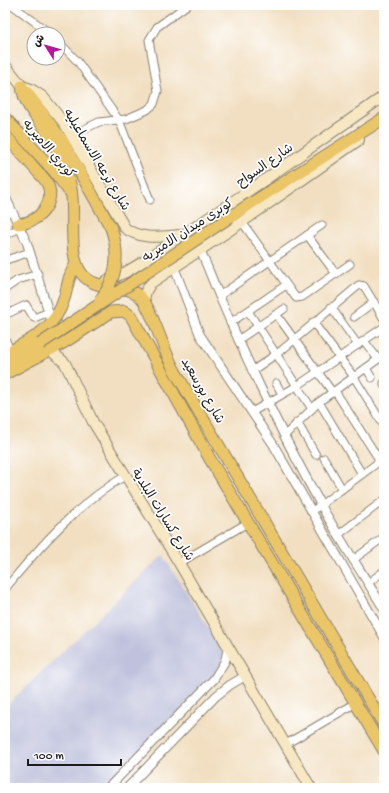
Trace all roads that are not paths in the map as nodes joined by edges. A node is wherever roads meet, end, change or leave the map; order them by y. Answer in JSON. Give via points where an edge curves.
{"nodes":[{"id":1,"x":12,"y":5,"type":"edge"},
{"id":2,"x":187,"y":5,"type":"edge"},
{"id":3,"x":42,"y":26,"type":"edge"},
{"id":4,"x":66,"y":49,"type":"edge"},
{"id":5,"x":5,"y":65,"type":"edge"},
{"id":6,"x":22,"y":86,"type":"junction"},
{"id":7,"x":384,"y":96,"type":"edge"},
{"id":8,"x":5,"y":118,"type":"edge"},
{"id":9,"x":384,"y":118,"type":"edge"},
{"id":10,"x":119,"y":120,"type":"junction"},
{"id":11,"x":384,"y":122,"type":"edge"},
{"id":12,"x":5,"y":135,"type":"edge"},
{"id":13,"x":72,"y":135,"type":"junction"},
{"id":14,"x":5,"y":196,"type":"edge"},
{"id":15,"x":73,"y":198,"type":"junction"},
{"id":16,"x":150,"y":200,"type":"dead end"},
{"id":17,"x":9,"y":212,"type":"edge"},
{"id":18,"x":242,"y":222,"type":"junction"},
{"id":19,"x":322,"y":225,"type":"dead end"},
{"id":20,"x":19,"y":226,"type":"junction"},
{"id":21,"x":5,"y":235,"type":"edge"},
{"id":22,"x":182,"y":235,"type":"junction"},
{"id":23,"x":308,"y":235,"type":"junction"},
{"id":24,"x":200,"y":249,"type":"junction"},
{"id":25,"x":30,"y":252,"type":"junction"},
{"id":26,"x":6,"y":260,"type":"edge"},
{"id":27,"x":269,"y":261,"type":"junction"},
{"id":28,"x":143,"y":262,"type":"junction"},
{"id":29,"x":76,"y":264,"type":"junction"},
{"id":30,"x":350,"y":264,"type":"dead end"},
{"id":31,"x":174,"y":266,"type":"junction"},
{"id":32,"x":38,"y":274,"type":"junction"},
{"id":33,"x":336,"y":274,"type":"junction"},
{"id":34,"x":152,"y":283,"type":"junction"},
{"id":35,"x":94,"y":284,"type":"junction"},
{"id":36,"x":286,"y":285,"type":"junction"},
{"id":37,"x":5,"y":289,"type":"edge"},
{"id":38,"x":219,"y":296,"type":"junction"},
{"id":39,"x":144,"y":300,"type":"junction"},
{"id":40,"x":374,"y":302,"type":"junction"},
{"id":41,"x":331,"y":307,"type":"junction"},
{"id":42,"x":92,"y":308,"type":"junction"},
{"id":43,"x":284,"y":308,"type":"dead end"},
{"id":44,"x":248,"y":311,"type":"junction"},
{"id":45,"x":9,"y":313,"type":"dead end"},
{"id":46,"x":276,"y":314,"type":"junction"},
{"id":47,"x":51,"y":317,"type":"junction"},
{"id":48,"x":354,"y":317,"type":"dead end"},
{"id":49,"x":384,"y":319,"type":"edge"},
{"id":50,"x":312,"y":322,"type":"junction"},
{"id":51,"x":230,"y":323,"type":"junction"},
{"id":52,"x":258,"y":326,"type":"junction"},
{"id":53,"x":384,"y":328,"type":"edge"},
{"id":54,"x":5,"y":338,"type":"edge"},
{"id":55,"x":294,"y":338,"type":"junction"},
{"id":56,"x":238,"y":340,"type":"junction"},
{"id":57,"x":364,"y":341,"type":"junction"},
{"id":58,"x":65,"y":342,"type":"junction"},
{"id":59,"x":358,"y":345,"type":"junction"},
{"id":60,"x":50,"y":350,"type":"junction"},
{"id":61,"x":7,"y":352,"type":"edge"},
{"id":62,"x":276,"y":354,"type":"junction"},
{"id":63,"x":381,"y":357,"type":"edge"},
{"id":64,"x":339,"y":358,"type":"junction"},
{"id":65,"x":65,"y":363,"type":"junction"},
{"id":66,"x":5,"y":364,"type":"edge"},
{"id":67,"x":366,"y":368,"type":"junction"},
{"id":68,"x":252,"y":371,"type":"junction"},
{"id":69,"x":318,"y":372,"type":"junction"},
{"id":70,"x":5,"y":374,"type":"edge"},
{"id":71,"x":354,"y":377,"type":"junction"},
{"id":72,"x":372,"y":378,"type":"dead end"},
{"id":73,"x":276,"y":383,"type":"dead end"},
{"id":74,"x":296,"y":386,"type":"junction"},
{"id":75,"x":334,"y":392,"type":"junction"},
{"id":76,"x":282,"y":394,"type":"junction"},
{"id":77,"x":319,"y":402,"type":"junction"},
{"id":78,"x":268,"y":403,"type":"junction"},
{"id":79,"x":312,"y":409,"type":"junction"},
{"id":80,"x":252,"y":412,"type":"junction"},
{"id":81,"x":297,"y":422,"type":"junction"},
{"id":82,"x":384,"y":426,"type":"edge"},
{"id":83,"x":212,"y":432,"type":"junction"},
{"id":84,"x":285,"y":435,"type":"junction"},
{"id":85,"x":200,"y":442,"type":"junction"},
{"id":86,"x":222,"y":449,"type":"junction"},
{"id":87,"x":316,"y":454,"type":"dead end"},
{"id":88,"x":324,"y":458,"type":"dead end"},
{"id":89,"x":210,"y":460,"type":"junction"},
{"id":90,"x":382,"y":460,"type":"edge"},
{"id":91,"x":362,"y":474,"type":"junction"},
{"id":92,"x":125,"y":476,"type":"junction"},
{"id":93,"x":342,"y":489,"type":"junction"},
{"id":94,"x":384,"y":500,"type":"edge"},
{"id":95,"x":321,"y":505,"type":"junction"},
{"id":96,"x":311,"y":512,"type":"junction"},
{"id":97,"x":249,"y":522,"type":"junction"},
{"id":98,"x":338,"y":535,"type":"junction"},
{"id":99,"x":384,"y":537,"type":"edge"},
{"id":100,"x":353,"y":560,"type":"junction"},
{"id":101,"x":179,"y":563,"type":"junction"},
{"id":102,"x":384,"y":571,"type":"edge"},
{"id":103,"x":368,"y":583,"type":"junction"},
{"id":104,"x":5,"y":589,"type":"edge"},
{"id":105,"x":384,"y":609,"type":"edge"},
{"id":106,"x":384,"y":637,"type":"edge"},
{"id":107,"x":228,"y":648,"type":"junction"},
{"id":108,"x":245,"y":676,"type":"junction"},
{"id":109,"x":356,"y":703,"type":"junction"},
{"id":110,"x":384,"y":725,"type":"edge"},
{"id":111,"x":286,"y":744,"type":"junction"},
{"id":112,"x":384,"y":751,"type":"edge"},
{"id":113,"x":131,"y":786,"type":"edge"},
{"id":114,"x":108,"y":788,"type":"edge"},
{"id":115,"x":311,"y":788,"type":"edge"}],
"edges":[{"from":1,"to":3,"type":"street"},
{"from":2,"to":10,"type":"street","via":[[151,35],[149,45],[158,91],[154,104],[147,110]]},
{"from":4,"to":10,"type":"street","via":[[78,62]]},
{"from":5,"to":6,"type":"main road","name":"شارع ترعه الاسماعيليه"},
{"from":6,"to":13,"type":"main road","name":"شارع ترعه الاسماعيليه","via":[[43,97]]},
{"from":6,"to":15,"type":"main road","via":[[26,104],[58,152]]},
{"from":6,"to":42,"type":"main road","bridge":true,"via":[[62,140],[111,228],[116,244],[115,271],[104,295]]},
{"from":7,"to":22,"type":"main road","name":"شارع السواح"},
{"from":8,"to":15,"type":"main road","name":"كوبري الاميريه","via":[[54,172]]},
{"from":9,"to":42,"type":"main road","name":"كوبرى ميدان الاميريه","bridge":true},
{"from":10,"to":13,"type":"street","via":[[99,122]]},
{"from":10,"to":16,"type":"street"},
{"from":11,"to":18,"type":"main road"},
{"from":12,"to":20,"type":"main road","name":"كوبري الاميريه","via":[[46,181],[50,189],[48,204],[40,216]]},
{"from":13,"to":22,"type":"main road","name":"شارع ترعه الاسماعيليه","via":[[125,228],[146,237]]},
{"from":14,"to":17,"type":"street"},
{"from":15,"to":29,"type":"main road"},
{"from":17,"to":20,"type":"street"},
{"from":18,"to":24,"type":"main road"},
{"from":18,"to":27,"type":"street"},
{"from":19,"to":23,"type":"street"},
{"from":20,"to":21,"type":"street"},
{"from":20,"to":25,"type":"street"},
{"from":22,"to":28,"type":"main road","name":"شارع السواح"},
{"from":23,"to":27,"type":"street"},
{"from":23,"to":33,"type":"street"},
{"from":24,"to":31,"type":"main road"},
{"from":24,"to":38,"type":"street"},
{"from":25,"to":26,"type":"street"},
{"from":25,"to":32,"type":"street"},
{"from":27,"to":36,"type":"street"},
{"from":27,"to":38,"type":"street"},
{"from":28,"to":34,"type":"main road","via":[[139,267],[140,277]]},
{"from":28,"to":35,"type":"main road","name":"شارع السواح","via":[[118,276]]},
{"from":29,"to":35,"type":"main road","via":[[85,277]]},
{"from":29,"to":47,"type":"main road","via":[[68,279],[62,306]]},
{"from":30,"to":33,"type":"street"},
{"from":31,"to":34,"type":"main road"},
{"from":31,"to":80,"type":"street","via":[[200,335]]},
{"from":32,"to":37,"type":"street","via":[[18,280]]},
{"from":32,"to":47,"type":"street"},
{"from":33,"to":36,"type":"street","via":[[299,299]]},
{"from":34,"to":39,"type":"main road","via":[[146,291]]},
{"from":35,"to":39,"type":"main road","via":[[127,289]]},
{"from":36,"to":44,"type":"street"},
{"from":38,"to":51,"type":"street"},
{"from":39,"to":83,"type":"main road","name":"شارع بورسعيد","via":[[175,370]]},
{"from":40,"to":41,"type":"street","via":[[362,284]]},
{"from":40,"to":48,"type":"street"},
{"from":40,"to":49,"type":"street"},
{"from":41,"to":50,"type":"street"},
{"from":41,"to":59,"type":"street"},
{"from":42,"to":66,"type":"main road","name":"كوبرى ميدان الاميريه","bridge":true,"via":[[40,344]]},
{"from":43,"to":46,"type":"street"},
{"from":44,"to":51,"type":"street"},
{"from":44,"to":52,"type":"street"},
{"from":45,"to":47,"type":"street","via":[[26,305],[34,318]]},
{"from":46,"to":52,"type":"street"},
{"from":46,"to":55,"type":"street"},
{"from":47,"to":61,"type":"main road","via":[[39,336]]},
{"from":50,"to":55,"type":"street"},
{"from":50,"to":64,"type":"street"},
{"from":51,"to":56,"type":"street"},
{"from":52,"to":56,"type":"street"},
{"from":52,"to":62,"type":"street"},
{"from":53,"to":57,"type":"street"},
{"from":54,"to":61,"type":"street"},
{"from":55,"to":62,"type":"street"},
{"from":55,"to":69,"type":"street"},
{"from":56,"to":68,"type":"street"},
{"from":57,"to":59,"type":"street"},
{"from":57,"to":63,"type":"street"},
{"from":58,"to":60,"type":"main road"},
{"from":58,"to":65,"type":"main road","name":"شارع كسارات البلدية"},
{"from":58,"to":85,"type":"main road","via":[[111,312],[120,310],[128,313]]},
{"from":59,"to":64,"type":"street"},
{"from":60,"to":65,"type":"main road","name":"شارع كسارات البلدية"},
{"from":60,"to":70,"type":"main road"},
{"from":62,"to":68,"type":"street"},
{"from":62,"to":74,"type":"street"},
{"from":63,"to":67,"type":"street"},
{"from":64,"to":69,"type":"street"},
{"from":64,"to":71,"type":"street"},
{"from":65,"to":92,"type":"main road","name":"شارع كسارات البلدية","via":[[93,422]]},
{"from":67,"to":71,"type":"street"},
{"from":67,"to":72,"type":"street"},
{"from":68,"to":78,"type":"street"},
{"from":69,"to":74,"type":"street"},
{"from":69,"to":75,"type":"street"},
{"from":71,"to":75,"type":"street"},
{"from":71,"to":82,"type":"street"},
{"from":73,"to":76,"type":"street"},
{"from":74,"to":76,"type":"street"},
{"from":74,"to":79,"type":"street"},
{"from":75,"to":77,"type":"street"},
{"from":75,"to":90,"type":"street"},
{"from":76,"to":78,"type":"street"},
{"from":77,"to":79,"type":"street"},
{"from":77,"to":91,"type":"street"},
{"from":78,"to":80,"type":"street"},
{"from":78,"to":84,"type":"street"},
{"from":79,"to":81,"type":"street"},
{"from":80,"to":96,"type":"street"},
{"from":81,"to":84,"type":"street"},
{"from":81,"to":87,"type":"street"},
{"from":83,"to":85,"type":"main road","via":[[209,438]]},
{"from":83,"to":86,"type":"main road","name":"شارع بورسعيد"},
{"from":84,"to":95,"type":"street"},
{"from":85,"to":89,"type":"main road"},
{"from":86,"to":89,"type":"main road","via":[[215,452]]},
{"from":86,"to":110,"type":"main road","name":"شارع بورسعيد"},
{"from":88,"to":93,"type":"street"},
{"from":89,"to":97,"type":"main road"},
{"from":90,"to":91,"type":"street"},
{"from":91,"to":93,"type":"street"},
{"from":92,"to":101,"type":"main road","name":"شارع كسارات البلدية"},
{"from":92,"to":104,"type":"street","via":[[63,522]]},
{"from":93,"to":95,"type":"street"},
{"from":94,"to":98,"type":"street"},
{"from":95,"to":96,"type":"street"},
{"from":95,"to":98,"type":"street"},
{"from":96,"to":106,"type":"street"},
{"from":97,"to":101,"type":"street"},
{"from":97,"to":109,"type":"main road"},
{"from":98,"to":100,"type":"street"},
{"from":99,"to":100,"type":"street"},
{"from":100,"to":103,"type":"street"},
{"from":101,"to":107,"type":"main road","name":"شارع كسارات البلدية"},
{"from":102,"to":103,"type":"street"},
{"from":103,"to":105,"type":"street"},
{"from":107,"to":108,"type":"main road","name":"شارع كسارات البلدية"},
{"from":107,"to":114,"type":"street","via":[[225,661],[214,679]]},
{"from":108,"to":111,"type":"main road","name":"شارع كسارات البلدية"},
{"from":108,"to":113,"type":"street","via":[[216,696]]},
{"from":109,"to":111,"type":"street"},
{"from":109,"to":112,"type":"main road"},
{"from":111,"to":115,"type":"main road","name":"شارع كسارات البلدية"}]}
